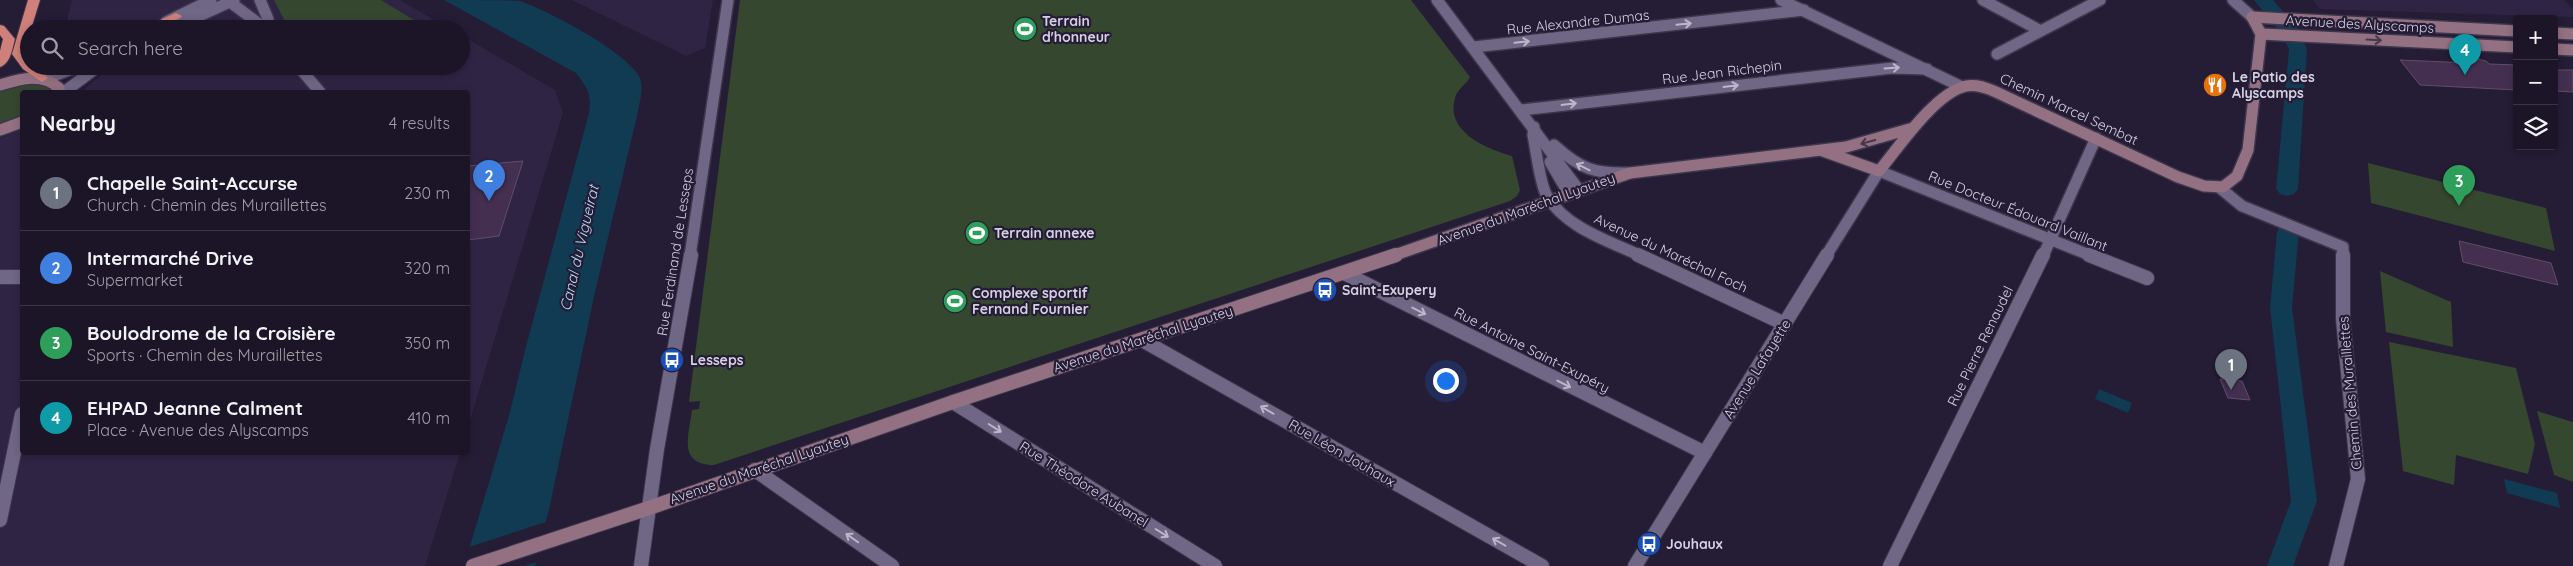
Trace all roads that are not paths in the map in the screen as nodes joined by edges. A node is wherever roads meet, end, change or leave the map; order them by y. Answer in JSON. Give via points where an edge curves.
{"nodes":[{"id":1,"x":34,"y":0,"type":"edge"},
{"id":2,"x":211,"y":0,"type":"edge"},
{"id":3,"x":260,"y":0,"type":"edge"},
{"id":4,"x":728,"y":0,"type":"edge"},
{"id":5,"x":1437,"y":0,"type":"edge"},
{"id":6,"x":1782,"y":0,"type":"edge"},
{"id":7,"x":1984,"y":0,"type":"edge"},
{"id":8,"x":2100,"y":0,"type":"edge"},
{"id":9,"x":2233,"y":0,"type":"edge"},
{"id":10,"x":232,"y":1,"type":"edge"},
{"id":11,"x":1804,"y":10,"type":"junction"},
{"id":12,"x":176,"y":16,"type":"junction"},
{"id":13,"x":27,"y":17,"type":"junction"},
{"id":14,"x":2252,"y":17,"type":"junction"},
{"id":15,"x":26,"y":20,"type":"edge"},
{"id":16,"x":28,"y":20,"type":"edge"},
{"id":17,"x":167,"y":20,"type":"edge"},
{"id":18,"x":169,"y":20,"type":"edge"},
{"id":19,"x":191,"y":20,"type":"edge"},
{"id":20,"x":256,"y":20,"type":"edge"},
{"id":21,"x":268,"y":20,"type":"edge"},
{"id":22,"x":0,"y":28,"type":"edge"},
{"id":23,"x":2039,"y":30,"type":"junction"},
{"id":24,"x":2513,"y":31,"type":"edge"},
{"id":25,"x":2558,"y":33,"type":"edge"},
{"id":26,"x":2262,"y":34,"type":"junction"},
{"id":27,"x":2573,"y":34,"type":"edge"},
{"id":28,"x":1474,"y":47,"type":"junction"},
{"id":29,"x":2513,"y":47,"type":"edge"},
{"id":30,"x":2558,"y":49,"type":"edge"},
{"id":31,"x":2573,"y":50,"type":"edge"},
{"id":32,"x":1997,"y":54,"type":"dead end"},
{"id":33,"x":0,"y":63,"type":"edge"},
{"id":34,"x":1927,"y":69,"type":"junction"},
{"id":35,"x":40,"y":75,"type":"edge"},
{"id":36,"x":53,"y":75,"type":"edge"},
{"id":37,"x":87,"y":75,"type":"edge"},
{"id":38,"x":306,"y":75,"type":"edge"},
{"id":39,"x":44,"y":78,"type":"junction"},
{"id":40,"x":0,"y":85,"type":"edge"},
{"id":41,"x":1962,"y":87,"type":"junction"},
{"id":42,"x":59,"y":90,"type":"edge"},
{"id":43,"x":67,"y":90,"type":"edge"},
{"id":44,"x":318,"y":90,"type":"edge"},
{"id":45,"x":1521,"y":110,"type":"junction"},
{"id":46,"x":20,"y":123,"type":"edge"},
{"id":47,"x":1913,"y":128,"type":"junction"},
{"id":48,"x":0,"y":130,"type":"edge"},
{"id":49,"x":1533,"y":131,"type":"junction"},
{"id":50,"x":2096,"y":138,"type":"junction"},
{"id":51,"x":1821,"y":150,"type":"junction"},
{"id":52,"x":1879,"y":171,"type":"junction"},
{"id":53,"x":1630,"y":173,"type":"junction"},
{"id":54,"x":2220,"y":188,"type":"junction"},
{"id":55,"x":1574,"y":192,"type":"junction"},
{"id":56,"x":1550,"y":200,"type":"junction"},
{"id":57,"x":2050,"y":241,"type":"junction"},
{"id":58,"x":2342,"y":248,"type":"joint"},
{"id":59,"x":1344,"y":273,"type":"junction"},
{"id":60,"x":0,"y":277,"type":"edge"},
{"id":61,"x":20,"y":277,"type":"edge"},
{"id":62,"x":2147,"y":278,"type":"dead end"},
{"id":63,"x":1785,"y":324,"type":"junction"},
{"id":64,"x":1142,"y":340,"type":"junction"},
{"id":65,"x":953,"y":402,"type":"junction"},
{"id":66,"x":20,"y":424,"type":"edge"},
{"id":67,"x":1705,"y":453,"type":"junction"},
{"id":68,"x":755,"y":470,"type":"junction"},
{"id":69,"x":649,"y":508,"type":"junction"},
{"id":70,"x":0,"y":520,"type":"edge"},
{"id":71,"x":473,"y":566,"type":"edge"},
{"id":72,"x":641,"y":566,"type":"edge"},
{"id":73,"x":892,"y":566,"type":"edge"},
{"id":74,"x":1215,"y":566,"type":"edge"},
{"id":75,"x":1542,"y":566,"type":"edge"},
{"id":76,"x":1635,"y":566,"type":"edge"},
{"id":77,"x":1890,"y":566,"type":"edge"},
{"id":78,"x":2336,"y":566,"type":"edge"}],
"edges":[{"from":1,"to":13,"type":"highway"},
{"from":2,"to":12,"type":"street"},
{"from":3,"to":21,"type":"street"},
{"from":4,"to":69,"type":"street","name":"Rue Ferdinand de Lesseps"},
{"from":5,"to":28,"type":"street"},
{"from":6,"to":11,"type":"street","name":"Chemin Marcel Sembat"},
{"from":7,"to":23,"type":"street"},
{"from":8,"to":23,"type":"street"},
{"from":9,"to":14,"type":"street"},
{"from":10,"to":19,"type":"street"},
{"from":10,"to":20,"type":"street"},
{"from":28,"to":11,"type":"street","name":"Rue Alexandre Dumas","one_way":true},
{"from":11,"to":34,"type":"street","name":"Chemin Marcel Sembat"},
{"from":12,"to":17,"type":"highway"},
{"from":12,"to":18,"type":"street"},
{"from":13,"to":15,"type":"highway"},
{"from":13,"to":16,"type":"highway"},
{"from":14,"to":24,"type":"main road","name":"Avenue des Alyscamps"},
{"from":14,"to":26,"type":"main road"},
{"from":22,"to":33,"type":"highway","via":[[8,39]]},
{"from":23,"to":32,"type":"street"},
{"from":25,"to":27,"type":"main road"},
{"from":26,"to":29,"type":"main road","name":"Avenue des Alyscamps","one_way":true},
{"from":26,"to":54,"type":"main road","via":[[2245,159],[2232,183]]},
{"from":28,"to":45,"type":"street"},
{"from":30,"to":31,"type":"main road"},
{"from":34,"to":41,"type":"street","name":"Chemin Marcel Sembat"},
{"from":45,"to":34,"type":"street","name":"Rue Jean Richepin","one_way":true,"via":[[1892,68]]},
{"from":35,"to":39,"type":"highway"},
{"from":36,"to":39,"type":"street"},
{"from":37,"to":43,"type":"street"},
{"from":38,"to":44,"type":"street"},
{"from":39,"to":40,"type":"main road","via":[[26,78]]},
{"from":39,"to":42,"type":"main road","via":[[54,81]]},
{"from":41,"to":47,"type":"main road"},
{"from":41,"to":50,"type":"main road","name":"Chemin Marcel Sembat","via":[[1977,85],[1988,88]]},
{"from":45,"to":49,"type":"street"},
{"from":46,"to":48,"type":"main road"},
{"from":47,"to":51,"type":"main road","name":"Avenue du Maréchal Lyautey","one_way":true,"via":[[1866,143]]},
{"from":47,"to":52,"type":"main road"},
{"from":53,"to":49,"type":"street","one_way":true,"via":[[1594,172],[1584,168]]},
{"from":49,"to":55,"type":"street"},
{"from":49,"to":56,"type":"street","via":[[1546,195]]},
{"from":50,"to":54,"type":"main road","name":"Chemin Marcel Sembat","via":[[2185,179]]},
{"from":50,"to":57,"type":"street","name":"Rue Pierre Renaudel"},
{"from":51,"to":52,"type":"main road","name":"Avenue du Maréchal Lyautey"},
{"from":51,"to":53,"type":"main road","name":"Avenue du Maréchal Lyautey"},
{"from":52,"to":57,"type":"street","name":"Rue Docteur Édouard Vaillant"},
{"from":52,"to":63,"type":"street","name":"Avenue Lafayette"},
{"from":53,"to":55,"type":"main road","name":"Avenue du Maréchal Lyautey"},
{"from":54,"to":58,"type":"street","name":"Chemin Marcel Sembat","via":[[2242,206]]},
{"from":55,"to":56,"type":"main road","name":"Avenue du Maréchal Lyautey"},
{"from":56,"to":59,"type":"main road","name":"Avenue du Maréchal Lyautey"},
{"from":56,"to":63,"type":"street","name":"Avenue du Maréchal Foch","via":[[1581,228]]},
{"from":57,"to":62,"type":"street","name":"Rue Docteur Édouard Vaillant"},
{"from":57,"to":77,"type":"street","name":"Rue Pierre Renaudel"},
{"from":58,"to":78,"type":"street","name":"Chemin des Muraillettes","via":[[2343,319],[2358,480]]},
{"from":59,"to":64,"type":"main road","name":"Avenue du Maréchal Lyautey"},
{"from":59,"to":67,"type":"street","name":"Rue Antoine Saint-Exupéry","one_way":true},
{"from":60,"to":61,"type":"street"},
{"from":63,"to":67,"type":"street","name":"Avenue Lafayette"},
{"from":64,"to":65,"type":"main road","name":"Avenue du Maréchal Lyautey"},
{"from":75,"to":64,"type":"street","name":"Rue Léon Jouhaux","one_way":true},
{"from":65,"to":68,"type":"main road","name":"Avenue du Maréchal Lyautey"},
{"from":65,"to":74,"type":"street","name":"Rue Théodore Aubanel","one_way":true},
{"from":66,"to":70,"type":"street"},
{"from":67,"to":76,"type":"street","name":"Avenue Lafayette"},
{"from":68,"to":69,"type":"main road","name":"Avenue du Maréchal Lyautey"},
{"from":73,"to":68,"type":"street","one_way":true},
{"from":69,"to":71,"type":"main road","name":"Avenue du Maréchal Lyautey"},
{"from":69,"to":72,"type":"street","name":"Rue Ferdinand de Lesseps"}]}
